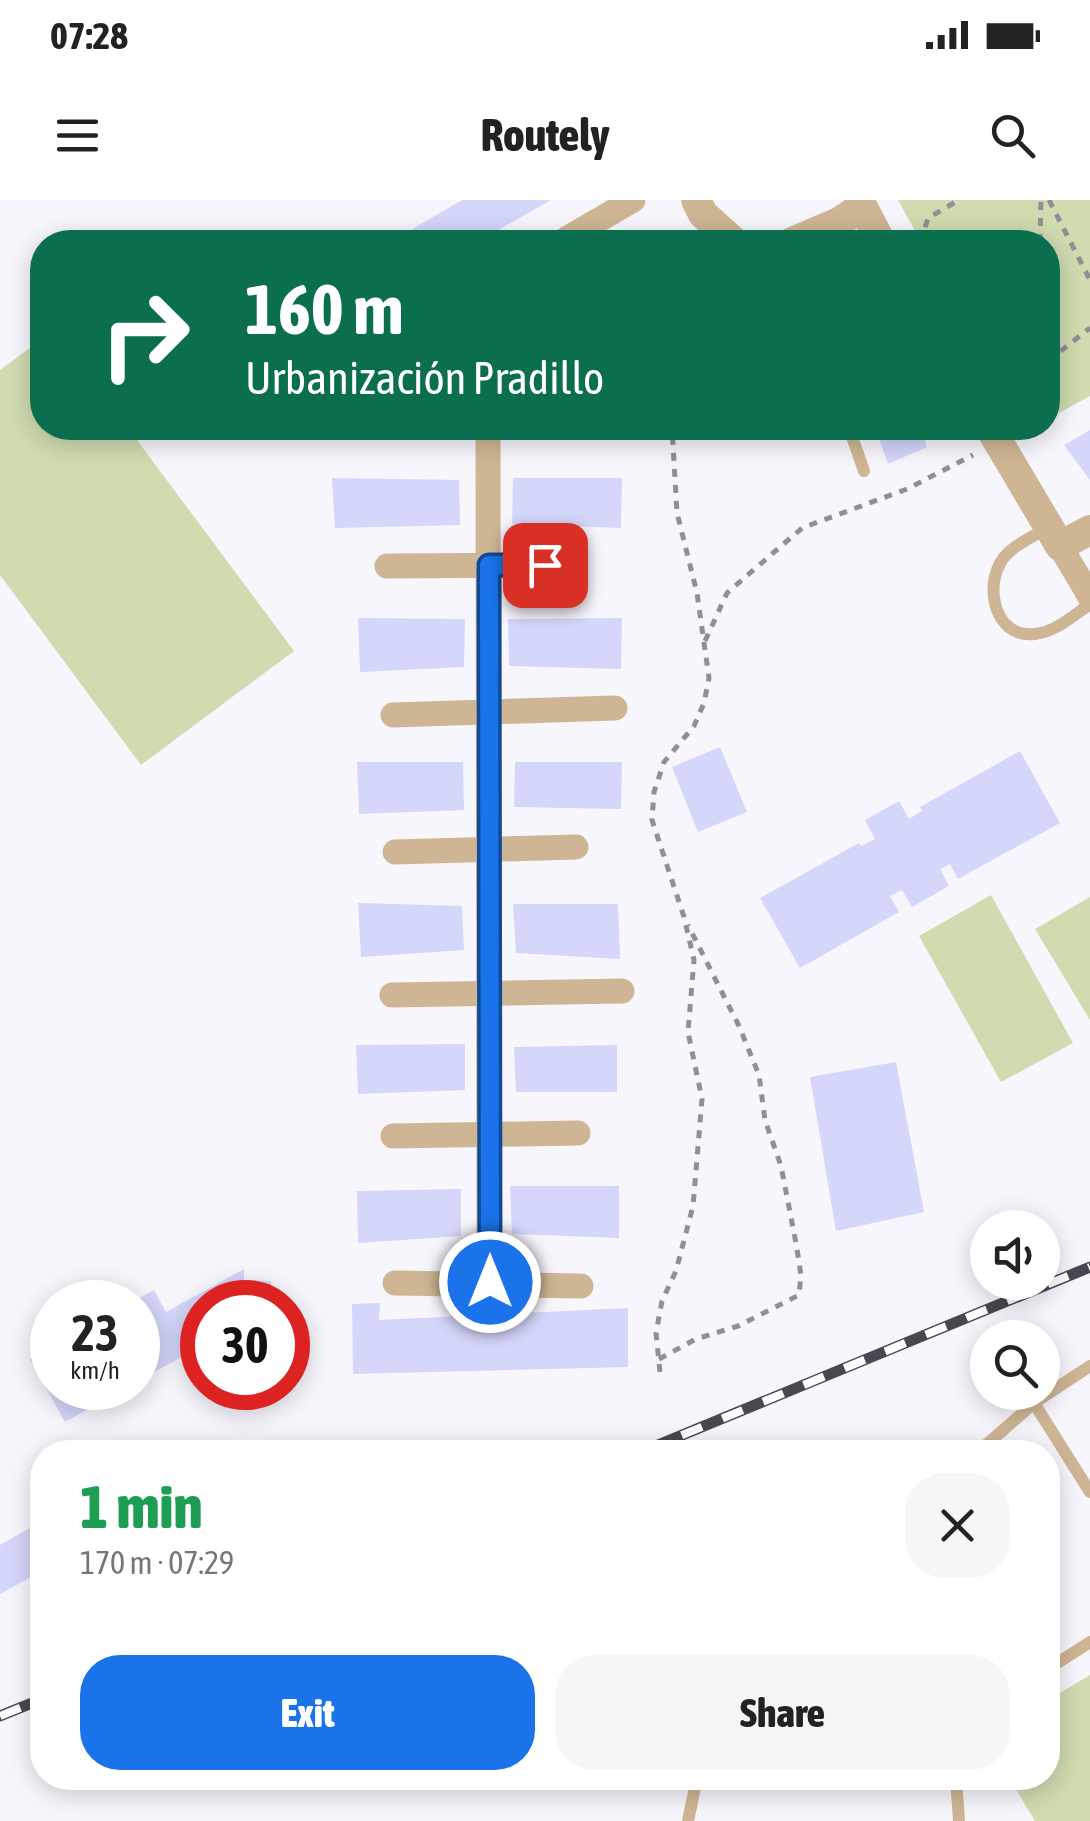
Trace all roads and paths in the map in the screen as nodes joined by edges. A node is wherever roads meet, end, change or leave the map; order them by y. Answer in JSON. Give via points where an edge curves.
{"nodes":[{"id":1,"x":633,"y":200,"type":"edge"},
{"id":2,"x":696,"y":200,"type":"edge"},
{"id":3,"x":958,"y":200,"type":"edge"},
{"id":4,"x":1041,"y":200,"type":"edge"},
{"id":5,"x":1049,"y":200,"type":"edge"},
{"id":6,"x":860,"y":203,"type":"edge"},
{"id":7,"x":582,"y":230,"type":"edge"},
{"id":8,"x":721,"y":230,"type":"edge"},
{"id":9,"x":820,"y":230,"type":"edge"},
{"id":10,"x":875,"y":230,"type":"edge"},
{"id":11,"x":925,"y":230,"type":"edge"},
{"id":12,"x":1040,"y":230,"type":"edge"},
{"id":13,"x":1090,"y":280,"type":"edge"},
{"id":14,"x":1090,"y":328,"type":"edge"},
{"id":15,"x":1060,"y":351,"type":"edge"},
{"id":16,"x":488,"y":440,"type":"edge"},
{"id":17,"x":673,"y":440,"type":"edge"},
{"id":18,"x":853,"y":440,"type":"edge"},
{"id":19,"x":985,"y":440,"type":"edge"},
{"id":20,"x":997,"y":440,"type":"edge"},
{"id":21,"x":864,"y":471,"type":"dead end"},
{"id":22,"x":1090,"y":530,"type":"edge"},
{"id":23,"x":1054,"y":537,"type":"junction"},
{"id":24,"x":489,"y":565,"type":"junction"},
{"id":25,"x":573,"y":565,"type":"dead end"},
{"id":26,"x":386,"y":566,"type":"dead end"},
{"id":27,"x":1090,"y":600,"type":"edge"},
{"id":28,"x":704,"y":643,"type":"junction"},
{"id":29,"x":616,"y":708,"type":"dead end"},
{"id":30,"x":489,"y":710,"type":"junction"},
{"id":31,"x":393,"y":715,"type":"dead end"},
{"id":32,"x":576,"y":848,"type":"dead end"},
{"id":33,"x":394,"y":852,"type":"dead end"},
{"id":34,"x":489,"y":852,"type":"junction"},
{"id":35,"x":684,"y":918,"type":"junction"},
{"id":36,"x":622,"y":991,"type":"dead end"},
{"id":37,"x":489,"y":994,"type":"junction"},
{"id":38,"x":392,"y":996,"type":"dead end"},
{"id":39,"x":578,"y":1133,"type":"dead end"},
{"id":40,"x":393,"y":1136,"type":"dead end"},
{"id":41,"x":490,"y":1137,"type":"junction"},
{"id":42,"x":490,"y":1282,"type":"junction"},
{"id":43,"x":395,"y":1283,"type":"dead end"},
{"id":44,"x":581,"y":1286,"type":"dead end"},
{"id":45,"x":659,"y":1359,"type":"junction"},
{"id":46,"x":1090,"y":1366,"type":"edge"},
{"id":47,"x":660,"y":1372,"type":"dead end"},
{"id":48,"x":1060,"y":1386,"type":"edge"},
{"id":49,"x":1026,"y":1410,"type":"edge"},
{"id":50,"x":1038,"y":1410,"type":"edge"},
{"id":51,"x":992,"y":1440,"type":"edge"},
{"id":52,"x":1057,"y":1440,"type":"edge"},
{"id":53,"x":1060,"y":1444,"type":"edge"},
{"id":54,"x":1090,"y":1492,"type":"edge"},
{"id":55,"x":1090,"y":1642,"type":"edge"},
{"id":56,"x":1060,"y":1661,"type":"edge"},
{"id":57,"x":694,"y":1790,"type":"edge"},
{"id":58,"x":957,"y":1790,"type":"edge"},
{"id":59,"x":688,"y":1821,"type":"edge"},
{"id":60,"x":960,"y":1821,"type":"edge"}],
"edges":[{"from":1,"to":7,"type":"street"},
{"from":2,"to":8,"type":"street"},
{"from":3,"to":11,"type":"path","via":[[928,218]]},
{"from":4,"to":12,"type":"path"},
{"from":5,"to":13,"type":"path"},
{"from":6,"to":9,"type":"street"},
{"from":6,"to":10,"type":"street"},
{"from":14,"to":15,"type":"path"},
{"from":16,"to":24,"type":"street"},
{"from":17,"to":28,"type":"path","via":[[677,513]]},
{"from":18,"to":21,"type":"lane"},
{"from":19,"to":28,"type":"path","via":[[907,489],[802,528],[727,593]]},
{"from":20,"to":23,"type":"street"},
{"from":22,"to":23,"type":"street"},
{"from":23,"to":27,"type":"street"},
{"from":23,"to":27,"type":"lane","via":[[1006,554],[992,582],[993,606],[1008,626],[1029,635],[1049,632]]},
{"from":24,"to":25,"type":"street"},
{"from":24,"to":26,"type":"street"},
{"from":24,"to":30,"type":"street"},
{"from":28,"to":35,"type":"path","via":[[704,704],[664,762],[654,792],[652,820]]},
{"from":29,"to":30,"type":"street"},
{"from":30,"to":31,"type":"street"},
{"from":30,"to":34,"type":"street"},
{"from":32,"to":34,"type":"street"},
{"from":33,"to":34,"type":"street"},
{"from":34,"to":37,"type":"street"},
{"from":35,"to":45,"type":"path","via":[[694,960],[688,1032],[702,1098],[700,1138],[693,1206],[656,1333]]},
{"from":35,"to":45,"type":"path","via":[[760,1075],[801,1276],[799,1295]]},
{"from":36,"to":37,"type":"street"},
{"from":37,"to":38,"type":"street"},
{"from":37,"to":41,"type":"street"},
{"from":39,"to":41,"type":"street"},
{"from":40,"to":41,"type":"street"},
{"from":41,"to":42,"type":"street"},
{"from":42,"to":43,"type":"street"},
{"from":42,"to":44,"type":"street"},
{"from":45,"to":47,"type":"path"},
{"from":46,"to":48,"type":"lane"},
{"from":49,"to":51,"type":"lane"},
{"from":50,"to":52,"type":"lane"},
{"from":53,"to":54,"type":"lane"},
{"from":55,"to":56,"type":"lane"},
{"from":57,"to":59,"type":"lane"},
{"from":58,"to":60,"type":"lane"}]}
